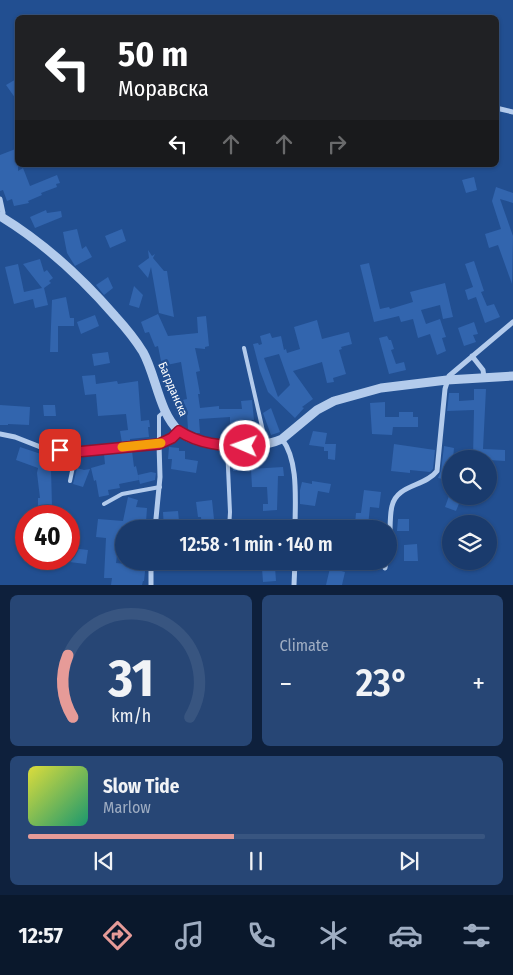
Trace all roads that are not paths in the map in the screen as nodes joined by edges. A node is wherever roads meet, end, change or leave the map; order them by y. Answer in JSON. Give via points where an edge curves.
{"nodes":[{"id":1,"x":499,"y":109,"type":"edge"},
{"id":2,"x":513,"y":112,"type":"edge"},
{"id":3,"x":0,"y":199,"type":"edge"},
{"id":4,"x":1,"y":216,"type":"edge"},
{"id":5,"x":513,"y":322,"type":"edge"},
{"id":6,"x":244,"y":348,"type":"dead end"},
{"id":7,"x":472,"y":356,"type":"junction"},
{"id":8,"x":513,"y":376,"type":"edge"},
{"id":9,"x":484,"y":378,"type":"junction"},
{"id":10,"x":447,"y":380,"type":"junction"},
{"id":11,"x":166,"y":410,"type":"junction"},
{"id":12,"x":179,"y":431,"type":"junction"},
{"id":13,"x":0,"y":434,"type":"edge"},
{"id":14,"x":282,"y":439,"type":"junction"},
{"id":15,"x":159,"y":444,"type":"junction"},
{"id":16,"x":266,"y":444,"type":"junction"},
{"id":17,"x":227,"y":446,"type":"junction"},
{"id":18,"x":76,"y":452,"type":"junction"},
{"id":19,"x":70,"y":481,"type":"dead end"},
{"id":20,"x":160,"y":487,"type":"junction"},
{"id":21,"x":104,"y":504,"type":"dead end"},
{"id":22,"x":156,"y":520,"type":"edge"},
{"id":23,"x":230,"y":520,"type":"edge"},
{"id":24,"x":295,"y":520,"type":"edge"},
{"id":25,"x":391,"y":520,"type":"edge"},
{"id":26,"x":151,"y":570,"type":"edge"},
{"id":27,"x":295,"y":570,"type":"edge"},
{"id":28,"x":151,"y":585,"type":"edge"},
{"id":29,"x":294,"y":585,"type":"edge"}],
"edges":[{"from":1,"to":2,"type":"street"},
{"from":3,"to":4,"type":"street"},
{"from":4,"to":11,"type":"street","name":"Багрданска","via":[[35,240],[93,291],[131,335],[146,358]]},
{"from":5,"to":7,"type":"street"},
{"from":6,"to":16,"type":"lane"},
{"from":7,"to":9,"type":"street","via":[[483,370]]},
{"from":7,"to":10,"type":"street"},
{"from":8,"to":9,"type":"street","name":"Багрданска"},
{"from":9,"to":10,"type":"street","name":"Багрданска"},
{"from":10,"to":14,"type":"street","name":"Багрданска","via":[[381,388],[334,401],[317,410]]},
{"from":10,"to":25,"type":"street","via":[[437,471],[433,477],[397,495]]},
{"from":11,"to":12,"type":"street","name":"Багрданска"},
{"from":11,"to":15,"type":"lane","via":[[159,416]]},
{"from":12,"to":15,"type":"street"},
{"from":12,"to":17,"type":"street","name":"Багрданска","via":[[190,438]]},
{"from":13,"to":18,"type":"street","via":[[43,448]]},
{"from":14,"to":16,"type":"street","name":"Багрданска"},
{"from":14,"to":24,"type":"street","via":[[288,446],[293,463]]},
{"from":15,"to":18,"type":"street"},
{"from":15,"to":20,"type":"street"},
{"from":16,"to":17,"type":"street","name":"Багрданска"},
{"from":17,"to":23,"type":"lane"},
{"from":18,"to":19,"type":"lane"},
{"from":20,"to":21,"type":"lane","via":[[122,494]]},
{"from":20,"to":22,"type":"street"},
{"from":26,"to":28,"type":"street"},
{"from":27,"to":29,"type":"street"}]}
